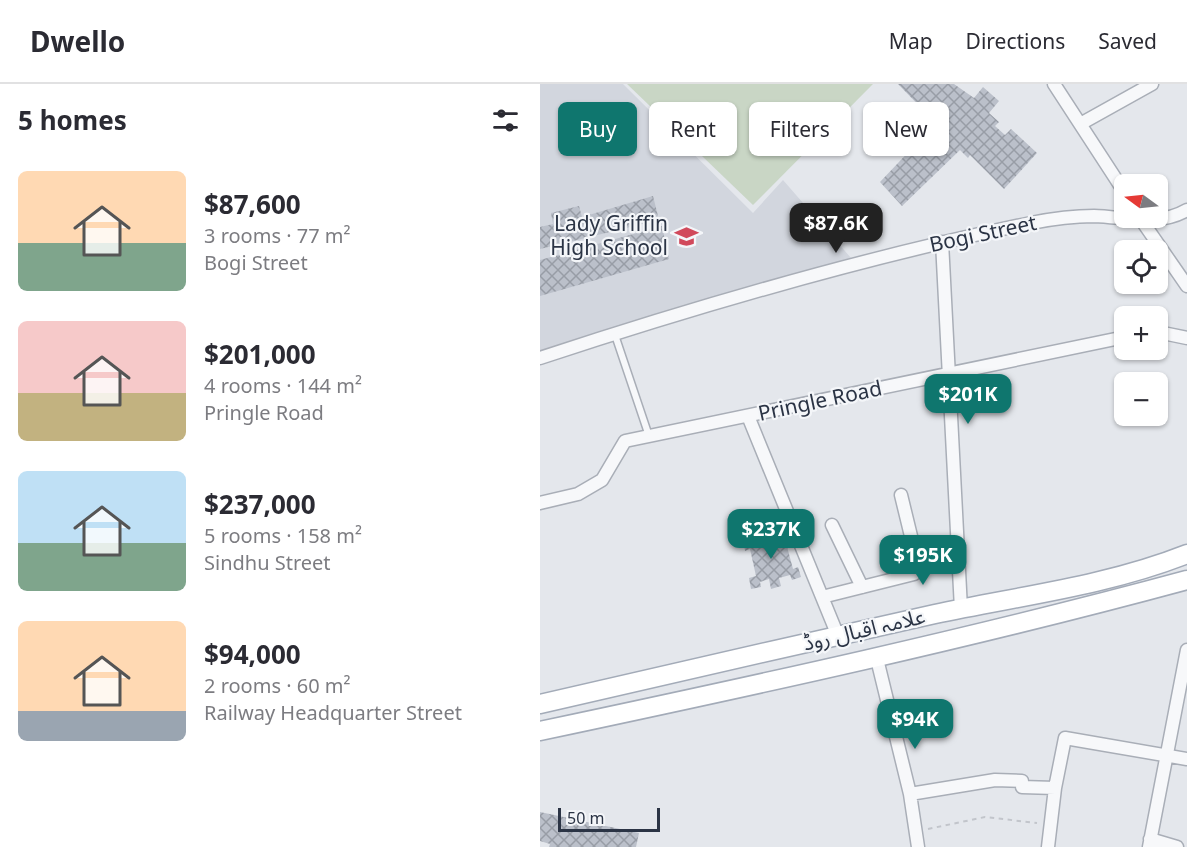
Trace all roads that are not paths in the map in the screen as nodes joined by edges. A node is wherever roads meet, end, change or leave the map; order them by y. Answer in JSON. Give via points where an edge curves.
{"nodes":[{"id":1,"x":1054,"y":84,"type":"edge"},
{"id":2,"x":1152,"y":84,"type":"edge"},
{"id":3,"x":1082,"y":123,"type":"junction"},
{"id":4,"x":1114,"y":175,"type":"edge"},
{"id":5,"x":1187,"y":210,"type":"edge"},
{"id":6,"x":1114,"y":217,"type":"edge"},
{"id":7,"x":1168,"y":218,"type":"edge"},
{"id":8,"x":1147,"y":228,"type":"edge"},
{"id":9,"x":942,"y":242,"type":"junction"},
{"id":10,"x":1187,"y":286,"type":"edge"},
{"id":11,"x":614,"y":333,"type":"junction"},
{"id":12,"x":1168,"y":334,"type":"edge"},
{"id":13,"x":1187,"y":338,"type":"edge"},
{"id":14,"x":1114,"y":339,"type":"edge"},
{"id":15,"x":540,"y":358,"type":"edge"},
{"id":16,"x":951,"y":374,"type":"junction"},
{"id":17,"x":748,"y":416,"type":"junction"},
{"id":18,"x":649,"y":436,"type":"junction"},
{"id":19,"x":901,"y":495,"type":"dead end"},
{"id":20,"x":540,"y":503,"type":"edge"},
{"id":21,"x":832,"y":525,"type":"dead end"},
{"id":22,"x":1187,"y":554,"type":"edge"},
{"id":23,"x":1187,"y":580,"type":"edge"},
{"id":24,"x":862,"y":587,"type":"junction"},
{"id":25,"x":822,"y":597,"type":"junction"},
{"id":26,"x":961,"y":609,"type":"junction"},
{"id":27,"x":838,"y":636,"type":"junction"},
{"id":28,"x":1187,"y":650,"type":"edge"},
{"id":29,"x":877,"y":659,"type":"junction"},
{"id":30,"x":540,"y":704,"type":"edge"},
{"id":31,"x":540,"y":731,"type":"edge"},
{"id":32,"x":1167,"y":754,"type":"junction"},
{"id":33,"x":1187,"y":759,"type":"edge"},
{"id":34,"x":1055,"y":788,"type":"junction"},
{"id":35,"x":910,"y":794,"type":"junction"},
{"id":36,"x":1149,"y":843,"type":"edge"},
{"id":37,"x":918,"y":847,"type":"edge"},
{"id":38,"x":1048,"y":847,"type":"edge"},
{"id":39,"x":1177,"y":847,"type":"edge"}],
"edges":[{"from":1,"to":3,"type":"street"},
{"from":2,"to":3,"type":"street"},
{"from":3,"to":4,"type":"street"},
{"from":5,"to":7,"type":"street","name":"Bogi Street"},
{"from":6,"to":9,"type":"street","name":"Bogi Street","via":[[1061,219]]},
{"from":8,"to":10,"type":"street"},
{"from":9,"to":11,"type":"street","name":"Bogi Street"},
{"from":9,"to":16,"type":"street"},
{"from":11,"to":15,"type":"street","name":"Bogi Street"},
{"from":11,"to":18,"type":"lane"},
{"from":12,"to":13,"type":"street"},
{"from":14,"to":16,"type":"street","name":"Pringle Road"},
{"from":16,"to":17,"type":"street","name":"Pringle Road"},
{"from":16,"to":26,"type":"street"},
{"from":17,"to":18,"type":"street","name":"Pringle Road"},
{"from":17,"to":25,"type":"street"},
{"from":18,"to":20,"type":"street","name":"Pringle Road","via":[[625,441],[602,480],[578,494]]},
{"from":19,"to":24,"type":"street","via":[[919,568],[914,574]]},
{"from":21,"to":24,"type":"street"},
{"from":22,"to":26,"type":"main road","name":"علامہ اقبال روڈ","via":[[1156,566],[1054,591]]},
{"from":23,"to":29,"type":"main road","name":"علامہ اقبال روڈ"},
{"from":24,"to":25,"type":"street"},
{"from":25,"to":27,"type":"street"},
{"from":26,"to":27,"type":"main road","name":"علامہ اقبال روڈ"},
{"from":27,"to":30,"type":"main road","name":"علامہ اقبال روڈ"},
{"from":28,"to":32,"type":"street"},
{"from":29,"to":31,"type":"main road","name":"علامہ اقبال روڈ"},
{"from":29,"to":35,"type":"street"},
{"from":32,"to":33,"type":"street"},
{"from":32,"to":34,"type":"street","via":[[1065,738]]},
{"from":32,"to":36,"type":"street"},
{"from":34,"to":35,"type":"street","via":[[1022,787],[1022,781],[995,780]]},
{"from":34,"to":38,"type":"street"},
{"from":35,"to":37,"type":"street"},
{"from":36,"to":39,"type":"street"}]}
